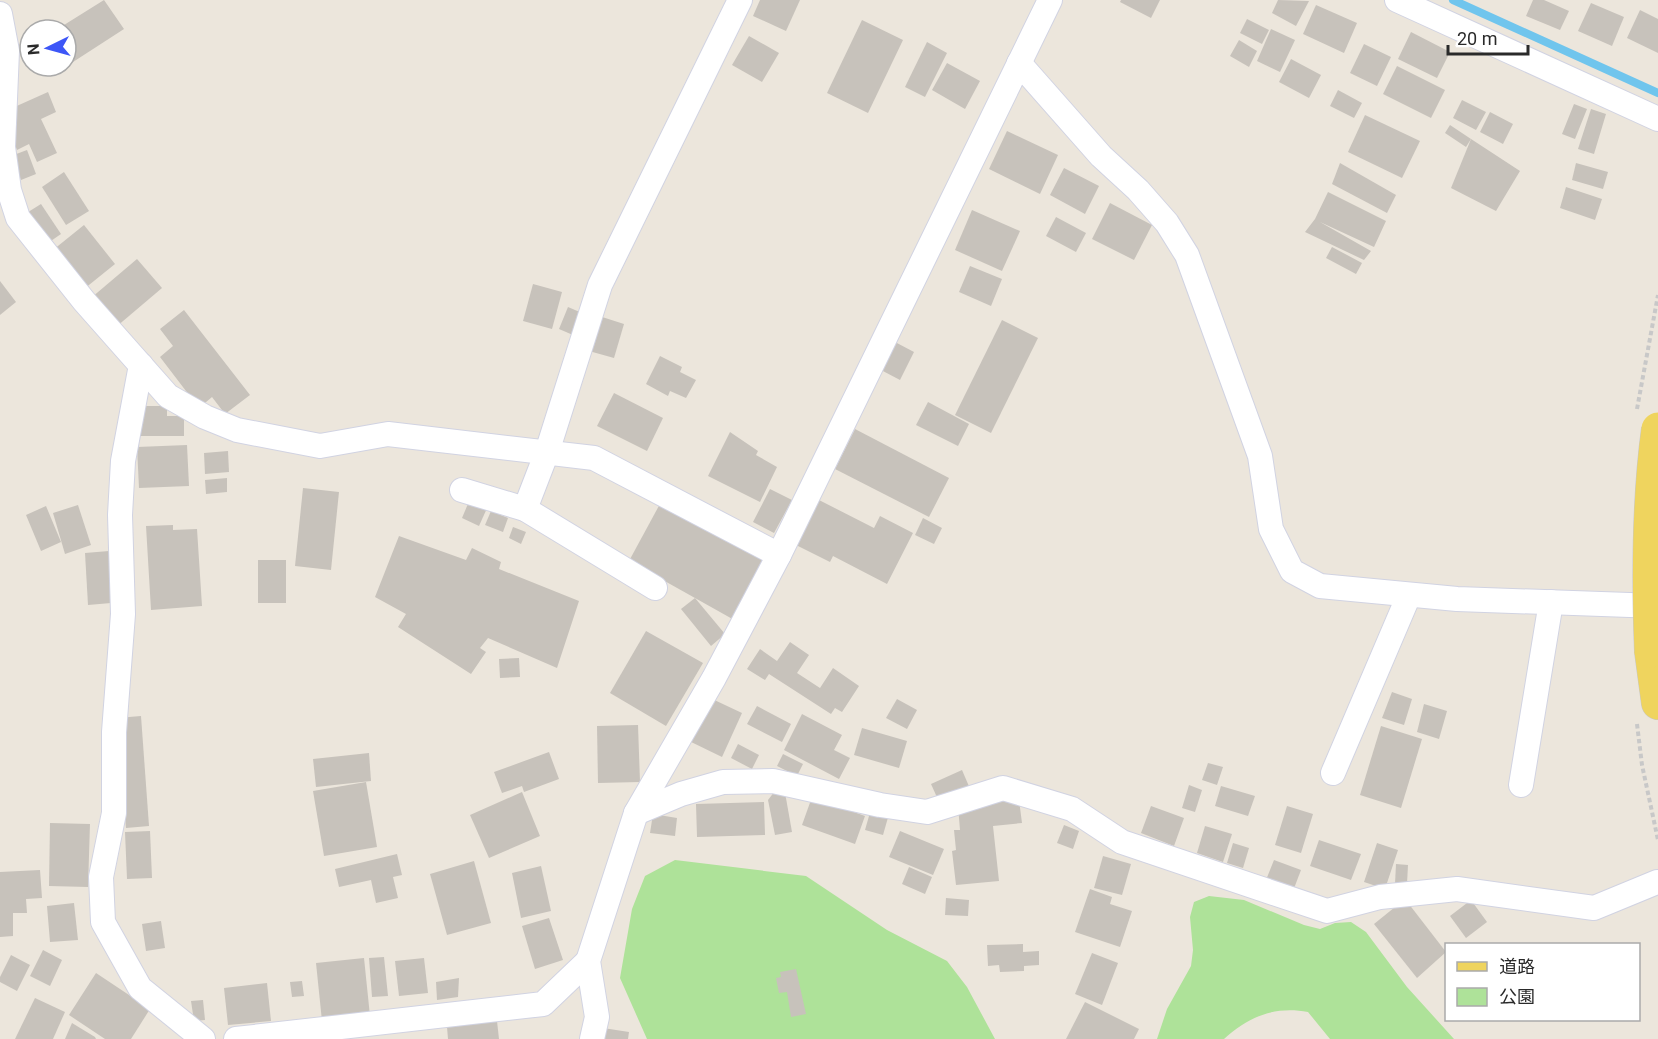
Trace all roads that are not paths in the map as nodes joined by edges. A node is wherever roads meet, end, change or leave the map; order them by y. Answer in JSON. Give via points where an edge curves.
{"nodes":[{"id":1,"x":740,"y":0,"type":"edge"},
{"id":2,"x":1050,"y":0,"type":"edge"},
{"id":3,"x":1397,"y":0,"type":"edge"},
{"id":4,"x":1,"y":21,"type":"edge"},
{"id":5,"x":1019,"y":63,"type":"junction"},
{"id":6,"x":1658,"y":119,"type":"edge"},
{"id":7,"x":141,"y":365,"type":"junction"},
{"id":8,"x":1658,"y":429,"type":"edge"},
{"id":9,"x":547,"y":452,"type":"junction"},
{"id":10,"x":462,"y":490,"type":"dead end"},
{"id":11,"x":525,"y":509,"type":"junction"},
{"id":12,"x":779,"y":555,"type":"junction"},
{"id":13,"x":655,"y":588,"type":"dead end"},
{"id":14,"x":1409,"y":595,"type":"junction"},
{"id":15,"x":1551,"y":602,"type":"junction"},
{"id":16,"x":1658,"y":606,"type":"edge"},
{"id":17,"x":1647,"y":711,"type":"edge"},
{"id":18,"x":1333,"y":773,"type":"dead end"},
{"id":19,"x":1521,"y":785,"type":"dead end"},
{"id":20,"x":636,"y":813,"type":"junction"},
{"id":21,"x":1657,"y":882,"type":"edge"},
{"id":22,"x":588,"y":961,"type":"junction"},
{"id":23,"x":203,"y":1039,"type":"edge"},
{"id":24,"x":236,"y":1039,"type":"edge"},
{"id":25,"x":592,"y":1039,"type":"edge"}],
"edges":[{"from":1,"to":9,"type":"street","via":[[600,285]]},
{"from":2,"to":5,"type":"street"},
{"from":3,"to":6,"type":"street"},
{"from":4,"to":7,"type":"street","via":[[8,51],[3,147],[9,190],[18,218]]},
{"from":5,"to":12,"type":"street"},
{"from":5,"to":14,"type":"street","via":[[1101,156],[1167,222],[1187,255],[1260,456],[1271,529],[1292,571],[1320,586]]},
{"from":7,"to":9,"type":"street","via":[[168,396],[237,430],[320,446],[388,434]]},
{"from":7,"to":23,"type":"street","via":[[123,461],[123,614],[114,732],[114,813],[101,877],[103,922],[140,988]]},
{"from":8,"to":17,"type":"main road","bridge":true,"via":[[1651,484]]},
{"from":9,"to":11,"type":"street"},
{"from":9,"to":12,"type":"street","via":[[594,458]]},
{"from":10,"to":11,"type":"street"},
{"from":11,"to":13,"type":"street"},
{"from":12,"to":20,"type":"street"},
{"from":14,"to":15,"type":"street"},
{"from":14,"to":18,"type":"street"},
{"from":15,"to":16,"type":"street"},
{"from":15,"to":19,"type":"street"},
{"from":20,"to":21,"type":"street","via":[[723,782],[773,782],[927,812],[1003,788],[1072,808],[1122,842],[1327,911],[1380,897],[1457,889],[1594,908]]},
{"from":20,"to":22,"type":"street"},
{"from":22,"to":24,"type":"street","via":[[543,1004]]},
{"from":22,"to":25,"type":"street","via":[[597,1017]]}]}
